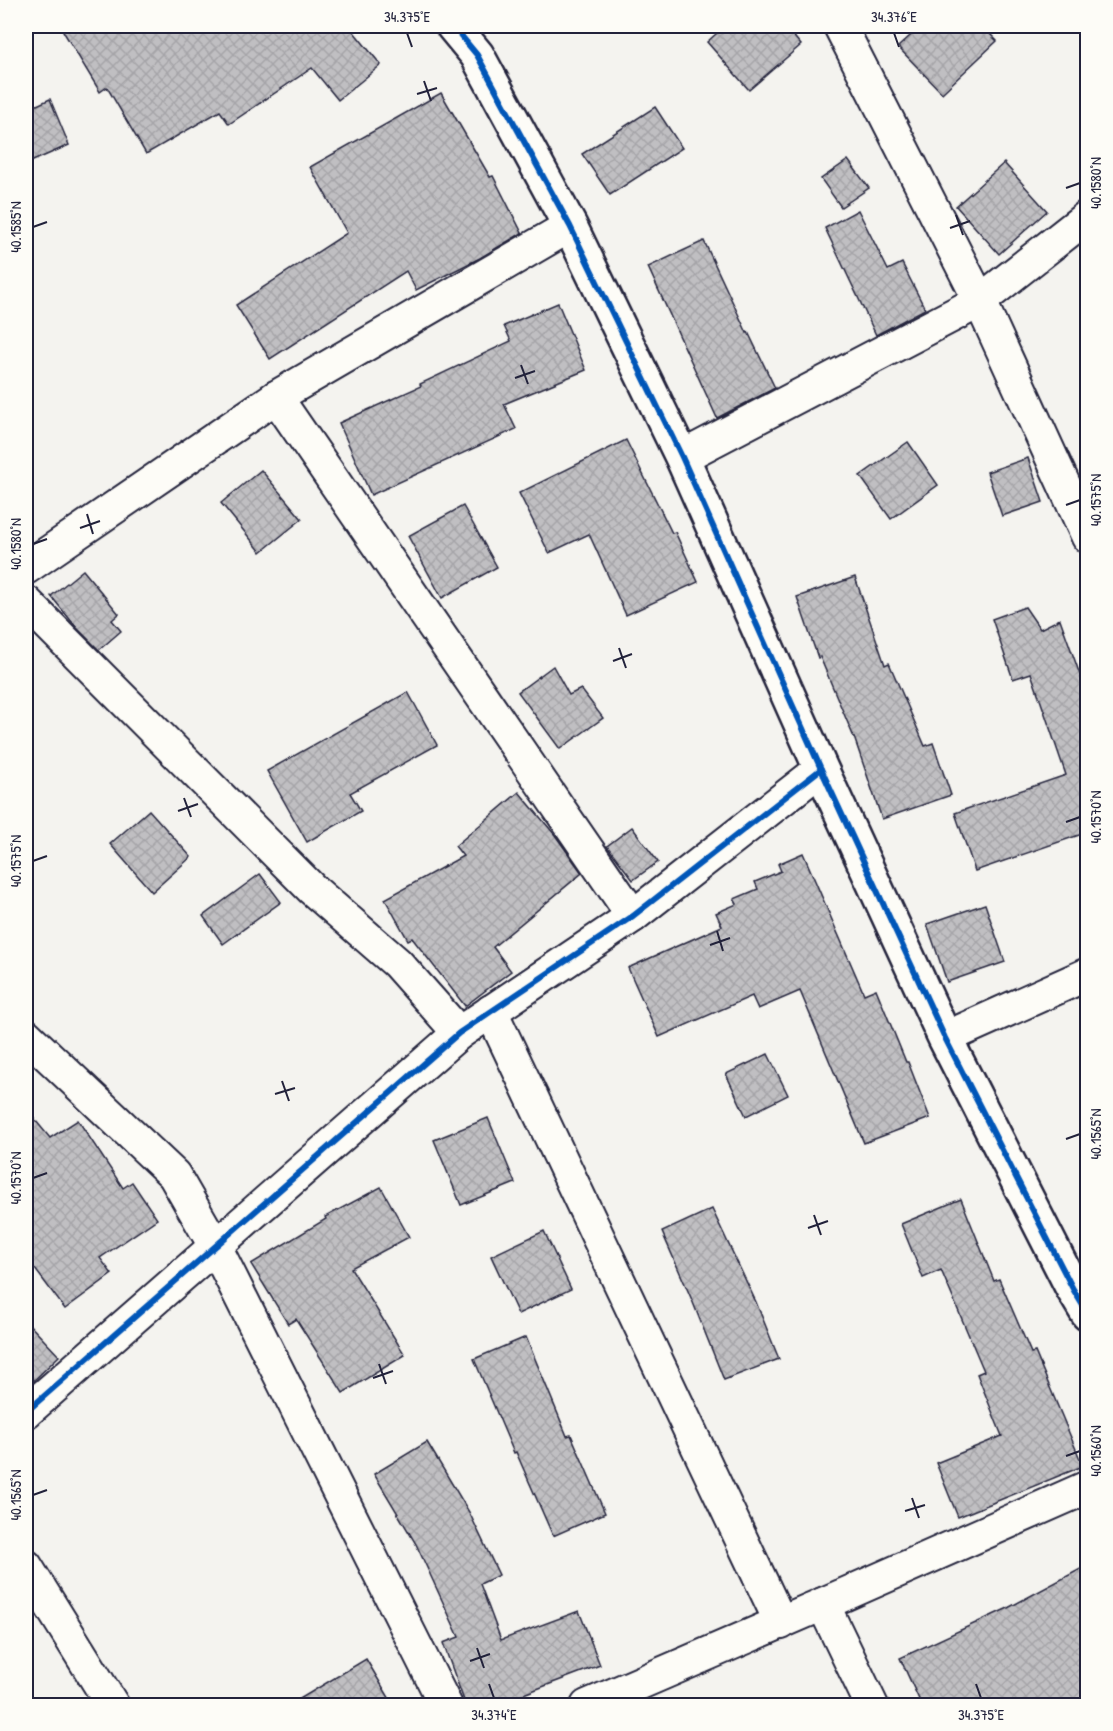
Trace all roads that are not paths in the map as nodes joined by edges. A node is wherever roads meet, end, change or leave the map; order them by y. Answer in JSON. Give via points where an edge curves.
{"nodes":[{"id":1,"x":453,"y":26,"type":"edge"},
{"id":2,"x":840,"y":26,"type":"edge"},
{"id":3,"x":1088,"y":216,"type":"edge"},
{"id":4,"x":570,"y":226,"type":"junction"},
{"id":5,"x":980,"y":301,"type":"junction"},
{"id":6,"x":276,"y":397,"type":"junction"},
{"id":7,"x":682,"y":457,"type":"junction"},
{"id":8,"x":1088,"y":537,"type":"edge"},
{"id":9,"x":26,"y":568,"type":"edge"},
{"id":10,"x":26,"y":602,"type":"edge"},
{"id":11,"x":821,"y":769,"type":"junction"},
{"id":12,"x":633,"y":916,"type":"junction"},
{"id":13,"x":1088,"y":974,"type":"edge"},
{"id":14,"x":491,"y":1011,"type":"junction"},
{"id":15,"x":459,"y":1033,"type":"junction"},
{"id":16,"x":26,"y":1035,"type":"edge"},
{"id":17,"x":945,"y":1038,"type":"junction"},
{"id":18,"x":215,"y":1246,"type":"junction"},
{"id":19,"x":1088,"y":1314,"type":"edge"},
{"id":20,"x":26,"y":1412,"type":"edge"},
{"id":21,"x":1088,"y":1487,"type":"edge"},
{"id":22,"x":26,"y":1566,"type":"edge"},
{"id":23,"x":823,"y":1604,"type":"junction"},
{"id":24,"x":782,"y":1623,"type":"junction"},
{"id":25,"x":113,"y":1706,"type":"edge"},
{"id":26,"x":446,"y":1706,"type":"edge"},
{"id":27,"x":587,"y":1706,"type":"edge"},
{"id":28,"x":872,"y":1706,"type":"edge"}],
"edges":[{"from":1,"to":4,"type":"street","via":[[477,55]]},
{"from":2,"to":5,"type":"street"},
{"from":3,"to":5,"type":"street"},
{"from":4,"to":6,"type":"street"},
{"from":4,"to":7,"type":"street"},
{"from":5,"to":7,"type":"street"},
{"from":5,"to":8,"type":"street"},
{"from":6,"to":9,"type":"street"},
{"from":6,"to":12,"type":"street"},
{"from":7,"to":11,"type":"street"},
{"from":10,"to":15,"type":"street","via":[[312,889],[397,963]]},
{"from":11,"to":12,"type":"street"},
{"from":11,"to":17,"type":"street"},
{"from":12,"to":14,"type":"street"},
{"from":13,"to":17,"type":"street"},
{"from":14,"to":15,"type":"street"},
{"from":14,"to":24,"type":"street"},
{"from":15,"to":18,"type":"street"},
{"from":16,"to":18,"type":"street","via":[[174,1175]]},
{"from":17,"to":19,"type":"street"},
{"from":18,"to":20,"type":"street"},
{"from":18,"to":26,"type":"street"},
{"from":21,"to":23,"type":"street"},
{"from":22,"to":25,"type":"street"},
{"from":23,"to":24,"type":"street"},
{"from":23,"to":28,"type":"street"},
{"from":24,"to":27,"type":"street"}]}
